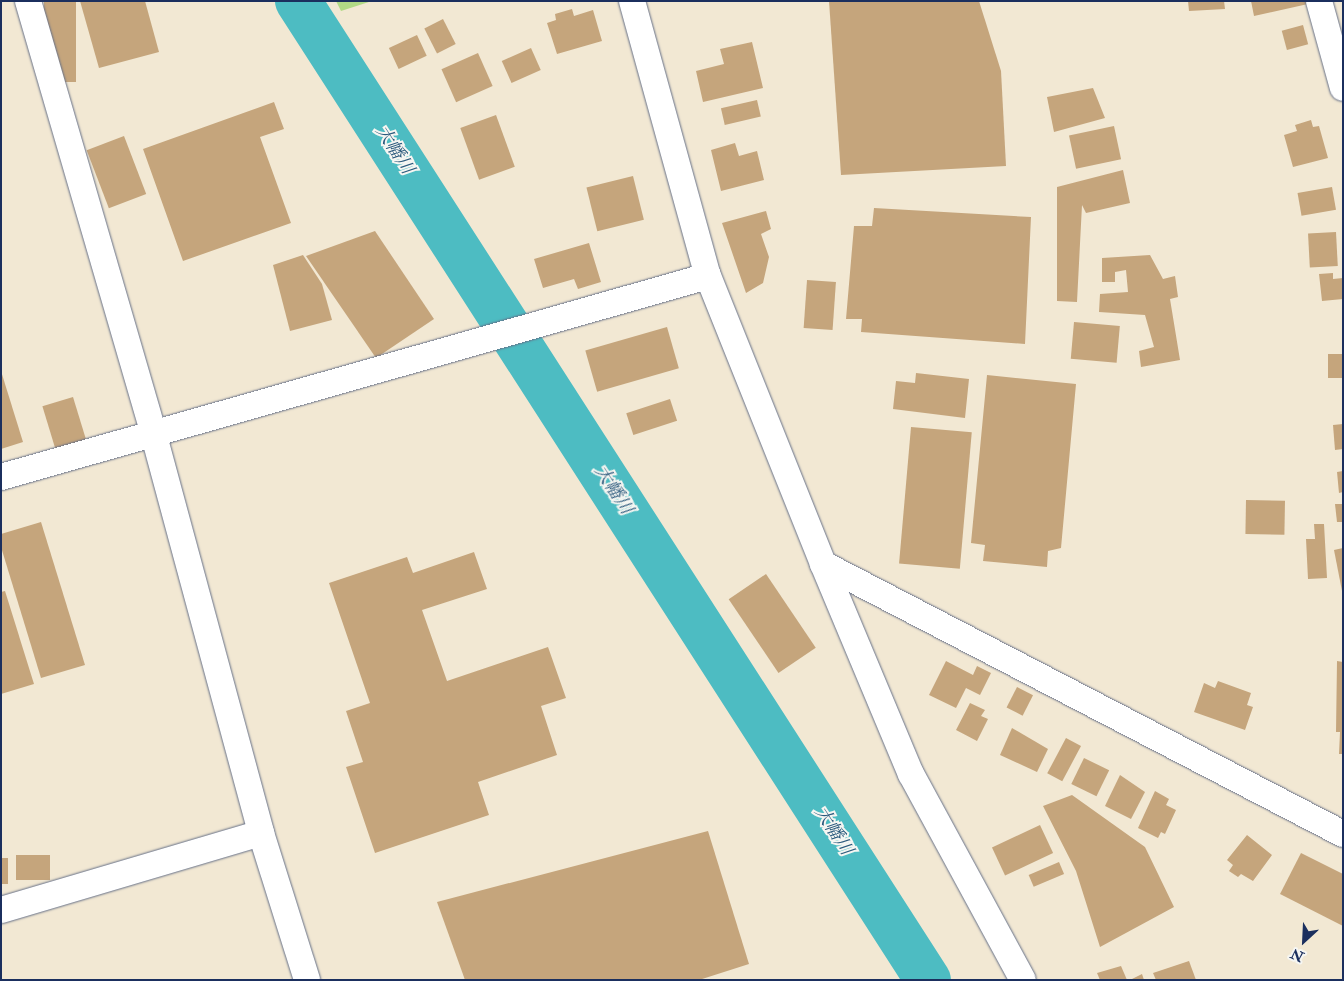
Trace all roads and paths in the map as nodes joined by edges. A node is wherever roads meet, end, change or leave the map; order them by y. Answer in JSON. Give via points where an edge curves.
{"nodes":[{"id":1,"x":28,"y":1,"type":"edge"},
{"id":2,"x":632,"y":1,"type":"edge"},
{"id":3,"x":1319,"y":1,"type":"edge"},
{"id":4,"x":1343,"y":88,"type":"edge"},
{"id":5,"x":708,"y":276,"type":"junction"},
{"id":6,"x":153,"y":432,"type":"junction"},
{"id":7,"x":1,"y":477,"type":"edge"},
{"id":8,"x":823,"y":564,"type":"junction"},
{"id":9,"x":261,"y":833,"type":"junction"},
{"id":10,"x":1343,"y":834,"type":"edge"},
{"id":11,"x":1,"y":910,"type":"edge"},
{"id":12,"x":307,"y":980,"type":"edge"},
{"id":13,"x":1023,"y":980,"type":"edge"}],
"edges":[{"from":1,"to":6,"type":"street"},
{"from":2,"to":5,"type":"street"},
{"from":3,"to":4,"type":"street"},
{"from":5,"to":6,"type":"street","via":[[534,324],[469,346]]},
{"from":5,"to":8,"type":"street"},
{"from":6,"to":7,"type":"street"},
{"from":6,"to":9,"type":"street"},
{"from":8,"to":10,"type":"street"},
{"from":8,"to":13,"type":"street","via":[[911,774]]},
{"from":9,"to":11,"type":"street"},
{"from":9,"to":12,"type":"street"}]}
